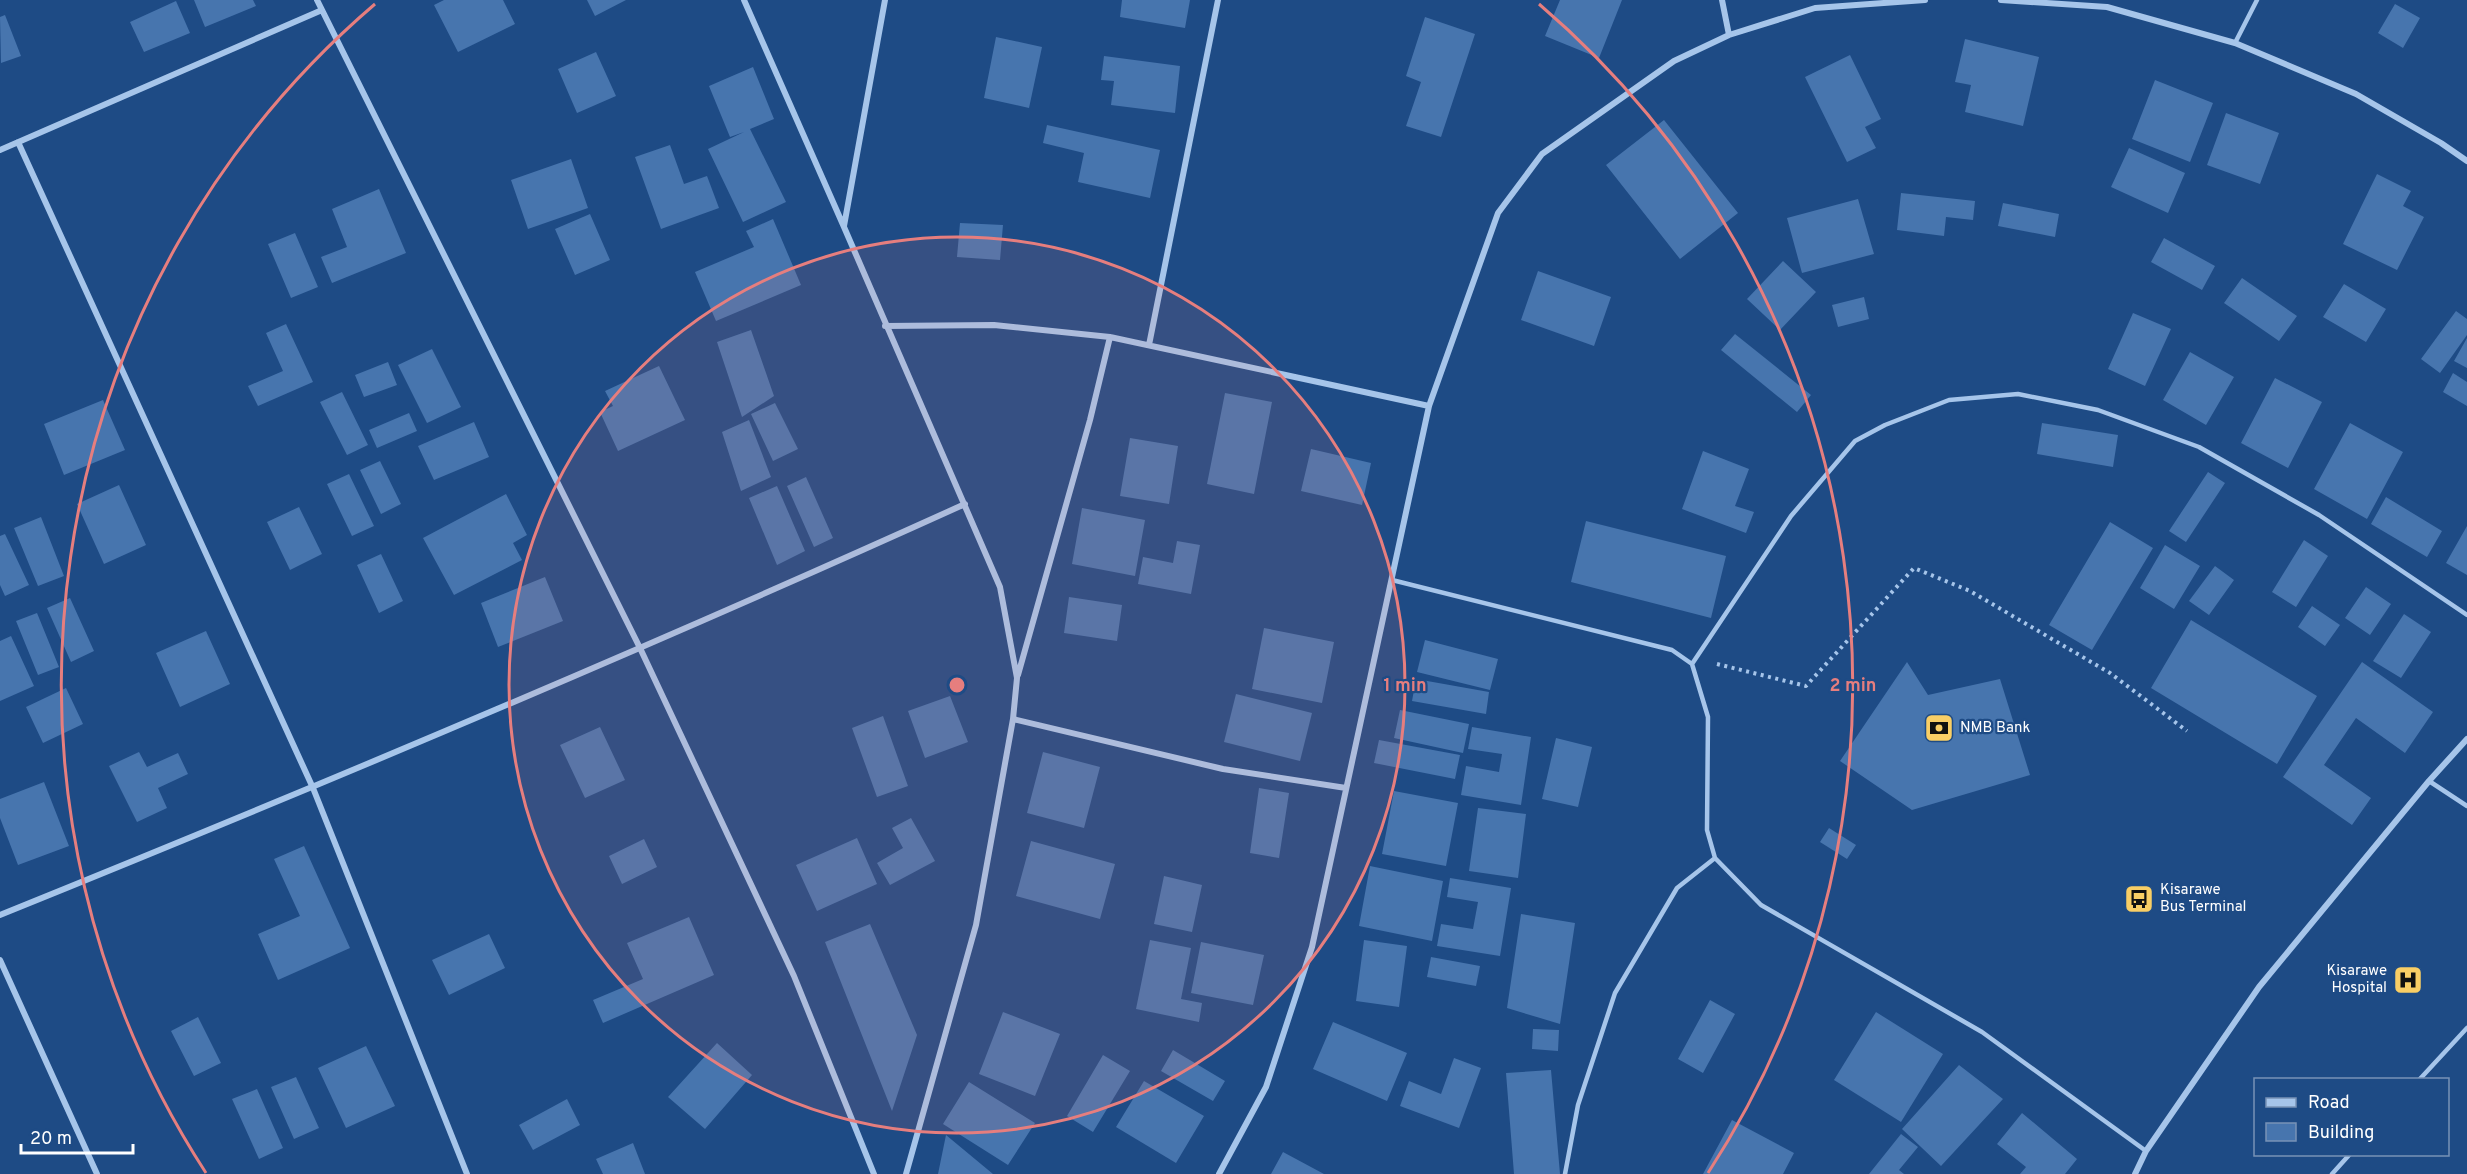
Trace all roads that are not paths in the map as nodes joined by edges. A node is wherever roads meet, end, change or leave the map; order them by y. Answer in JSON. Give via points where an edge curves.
{"nodes":[{"id":1,"x":317,"y":0,"type":"edge"},
{"id":2,"x":744,"y":0,"type":"edge"},
{"id":3,"x":885,"y":0,"type":"edge"},
{"id":4,"x":1218,"y":0,"type":"edge"},
{"id":5,"x":1722,"y":0,"type":"edge"},
{"id":6,"x":1925,"y":0,"type":"edge"},
{"id":7,"x":2001,"y":0,"type":"edge"},
{"id":8,"x":2257,"y":0,"type":"edge"},
{"id":9,"x":322,"y":10,"type":"junction"},
{"id":10,"x":1729,"y":35,"type":"junction"},
{"id":11,"x":2235,"y":44,"type":"junction"},
{"id":12,"x":18,"y":142,"type":"junction"},
{"id":13,"x":0,"y":150,"type":"edge"},
{"id":14,"x":2467,"y":160,"type":"edge"},
{"id":15,"x":844,"y":226,"type":"junction"},
{"id":16,"x":885,"y":326,"type":"junction"},
{"id":17,"x":1110,"y":337,"type":"junction"},
{"id":18,"x":1149,"y":345,"type":"junction"},
{"id":19,"x":1429,"y":406,"type":"junction"},
{"id":20,"x":965,"y":504,"type":"junction"},
{"id":21,"x":1392,"y":580,"type":"junction"},
{"id":22,"x":2467,"y":615,"type":"edge"},
{"id":23,"x":640,"y":648,"type":"junction"},
{"id":24,"x":1694,"y":662,"type":"junction"},
{"id":25,"x":1017,"y":678,"type":"junction"},
{"id":26,"x":1013,"y":719,"type":"junction"},
{"id":27,"x":2467,"y":739,"type":"edge"},
{"id":28,"x":2429,"y":782,"type":"junction"},
{"id":29,"x":314,"y":788,"type":"junction"},
{"id":30,"x":1346,"y":788,"type":"junction"},
{"id":31,"x":2467,"y":806,"type":"edge"},
{"id":32,"x":1715,"y":858,"type":"junction"},
{"id":33,"x":0,"y":915,"type":"edge"},
{"id":34,"x":0,"y":960,"type":"edge"},
{"id":35,"x":2467,"y":1028,"type":"edge"},
{"id":36,"x":2422,"y":1078,"type":"edge"},
{"id":37,"x":2146,"y":1151,"type":"junction"},
{"id":38,"x":2349,"y":1156,"type":"edge"},
{"id":39,"x":97,"y":1174,"type":"edge"},
{"id":40,"x":467,"y":1174,"type":"edge"},
{"id":41,"x":874,"y":1174,"type":"edge"},
{"id":42,"x":906,"y":1174,"type":"edge"},
{"id":43,"x":1219,"y":1174,"type":"edge"},
{"id":44,"x":1565,"y":1174,"type":"edge"},
{"id":45,"x":2135,"y":1174,"type":"edge"},
{"id":46,"x":2332,"y":1174,"type":"edge"}],
"edges":[{"from":1,"to":9,"type":"street"},
{"from":2,"to":15,"type":"street"},
{"from":3,"to":15,"type":"street"},
{"from":4,"to":18,"type":"street"},
{"from":5,"to":10,"type":"street"},
{"from":6,"to":10,"type":"street","via":[[1815,8]]},
{"from":7,"to":11,"type":"street","via":[[2107,7]]},
{"from":8,"to":11,"type":"lane"},
{"from":9,"to":12,"type":"street"},
{"from":9,"to":23,"type":"street"},
{"from":10,"to":19,"type":"street","via":[[1674,61],[1542,154],[1498,213]]},
{"from":11,"to":14,"type":"street","via":[[2355,94]]},
{"from":12,"to":13,"type":"street"},
{"from":12,"to":29,"type":"street"},
{"from":15,"to":16,"type":"street"},
{"from":16,"to":17,"type":"street","via":[[994,325]]},
{"from":16,"to":20,"type":"street"},
{"from":17,"to":18,"type":"street"},
{"from":17,"to":25,"type":"street"},
{"from":18,"to":19,"type":"street"},
{"from":19,"to":21,"type":"street"},
{"from":20,"to":23,"type":"street"},
{"from":20,"to":25,"type":"street","via":[[1000,587]]},
{"from":21,"to":24,"type":"lane","via":[[1672,650]]},
{"from":21,"to":30,"type":"street"},
{"from":22,"to":24,"type":"lane","via":[[2319,515],[2199,447],[2098,410],[2018,394],[1949,400],[1855,441],[1791,516]]},
{"from":23,"to":29,"type":"street"},
{"from":23,"to":41,"type":"street","via":[[794,976]]},
{"from":24,"to":32,"type":"lane","via":[[1708,717],[1707,830]]},
{"from":25,"to":26,"type":"street"},
{"from":26,"to":30,"type":"street","via":[[1223,769]]},
{"from":26,"to":42,"type":"street","via":[[976,925]]},
{"from":27,"to":28,"type":"street"},
{"from":28,"to":31,"type":"lane"},
{"from":28,"to":37,"type":"street","via":[[2259,987]]},
{"from":29,"to":33,"type":"street"},
{"from":29,"to":40,"type":"street"},
{"from":30,"to":43,"type":"street","via":[[1312,947],[1273,1066],[1266,1087]]},
{"from":32,"to":37,"type":"lane","via":[[1761,905],[1982,1032]]},
{"from":32,"to":44,"type":"lane","via":[[1677,888],[1615,993],[1578,1105]]},
{"from":34,"to":39,"type":"street"},
{"from":35,"to":36,"type":"lane"},
{"from":37,"to":45,"type":"street"},
{"from":38,"to":46,"type":"lane"}]}
